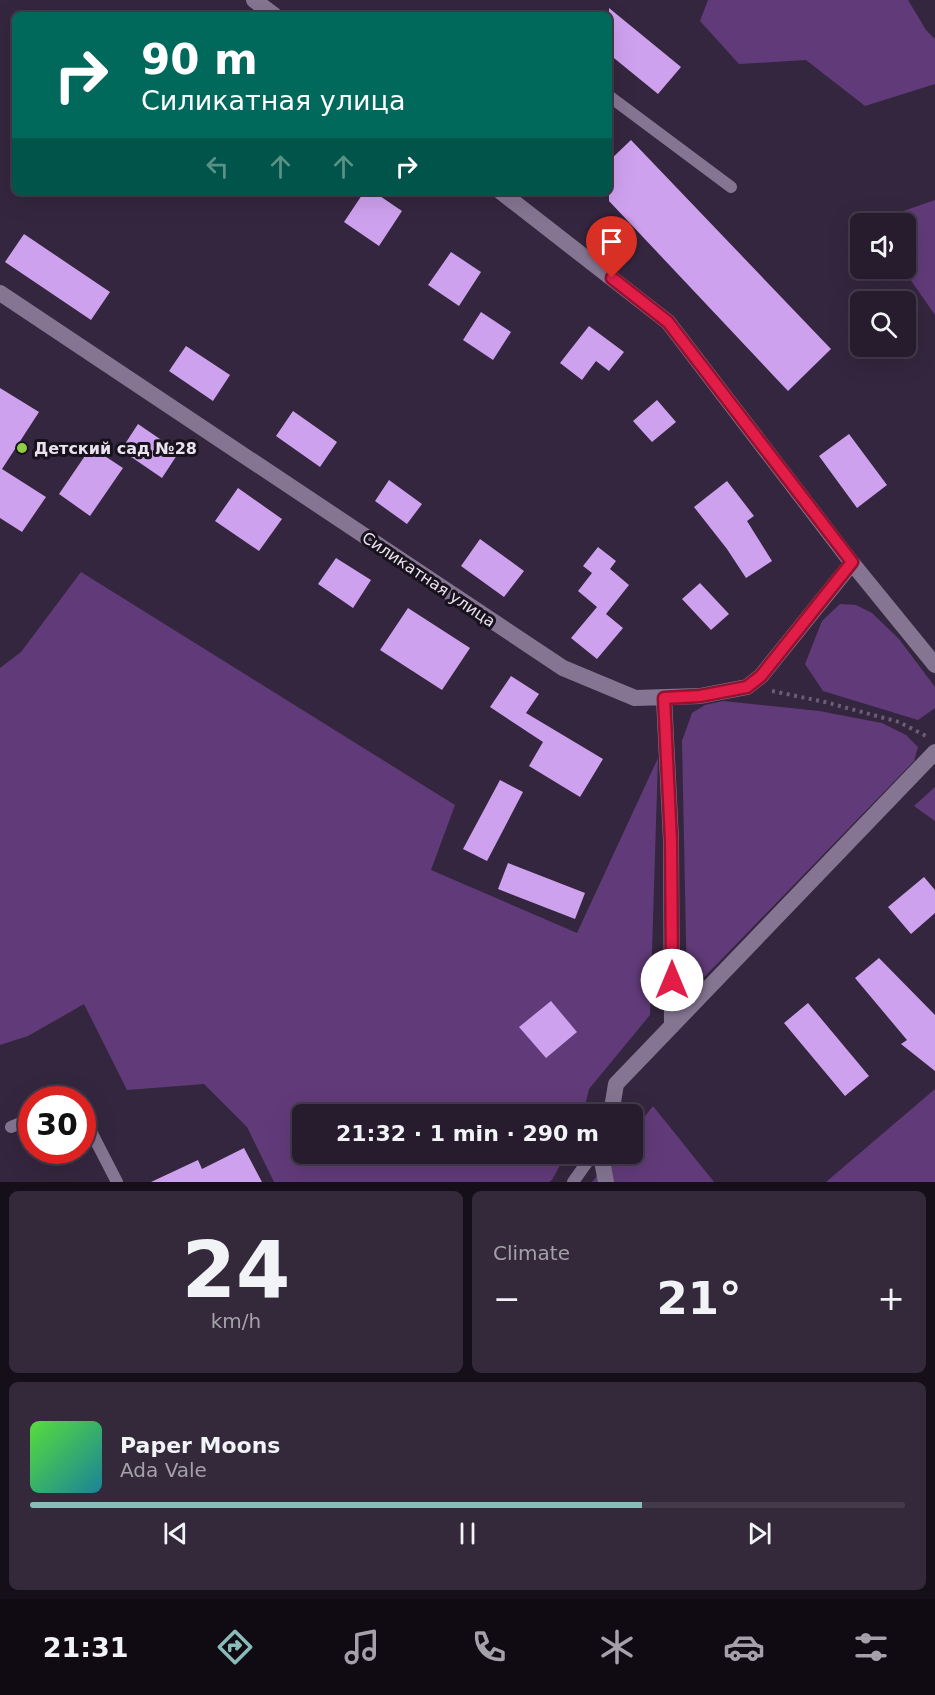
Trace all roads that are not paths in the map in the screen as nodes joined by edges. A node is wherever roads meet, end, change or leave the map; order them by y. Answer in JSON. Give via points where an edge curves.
{"nodes":[{"id":1,"x":254,"y":0,"type":"edge"},
{"id":2,"x":270,"y":12,"type":"edge"},
{"id":3,"x":612,"y":98,"type":"edge"},
{"id":4,"x":731,"y":187,"type":"dead end"},
{"id":5,"x":505,"y":195,"type":"edge"},
{"id":6,"x":0,"y":293,"type":"edge"},
{"id":7,"x":852,"y":562,"type":"junction"},
{"id":8,"x":935,"y":665,"type":"edge"},
{"id":9,"x":664,"y":698,"type":"junction"},
{"id":10,"x":935,"y":752,"type":"edge"},
{"id":11,"x":672,"y":1026,"type":"junction"},
{"id":12,"x":613,"y":1104,"type":"edge"},
{"id":13,"x":18,"y":1123,"type":"edge"},
{"id":14,"x":11,"y":1126,"type":"dead end"},
{"id":15,"x":96,"y":1141,"type":"edge"},
{"id":16,"x":586,"y":1164,"type":"edge"},
{"id":17,"x":603,"y":1164,"type":"edge"},
{"id":18,"x":117,"y":1182,"type":"edge"},
{"id":19,"x":573,"y":1182,"type":"edge"},
{"id":20,"x":606,"y":1182,"type":"edge"}],
"edges":[{"from":1,"to":2,"type":"street"},
{"from":3,"to":4,"type":"lane"},
{"from":5,"to":7,"type":"street","via":[[668,322]]},
{"from":6,"to":9,"type":"street","name":"Силикатная улица","via":[[563,668],[635,698]]},
{"from":7,"to":8,"type":"street"},
{"from":7,"to":9,"type":"street","name":"Силикатная улица","via":[[761,676],[747,687]]},
{"from":9,"to":11,"type":"street","via":[[671,840]]},
{"from":10,"to":11,"type":"street"},
{"from":11,"to":12,"type":"street","via":[[616,1084]]},
{"from":13,"to":14,"type":"lane"},
{"from":15,"to":18,"type":"lane"},
{"from":16,"to":19,"type":"lane"},
{"from":17,"to":20,"type":"street"}]}
